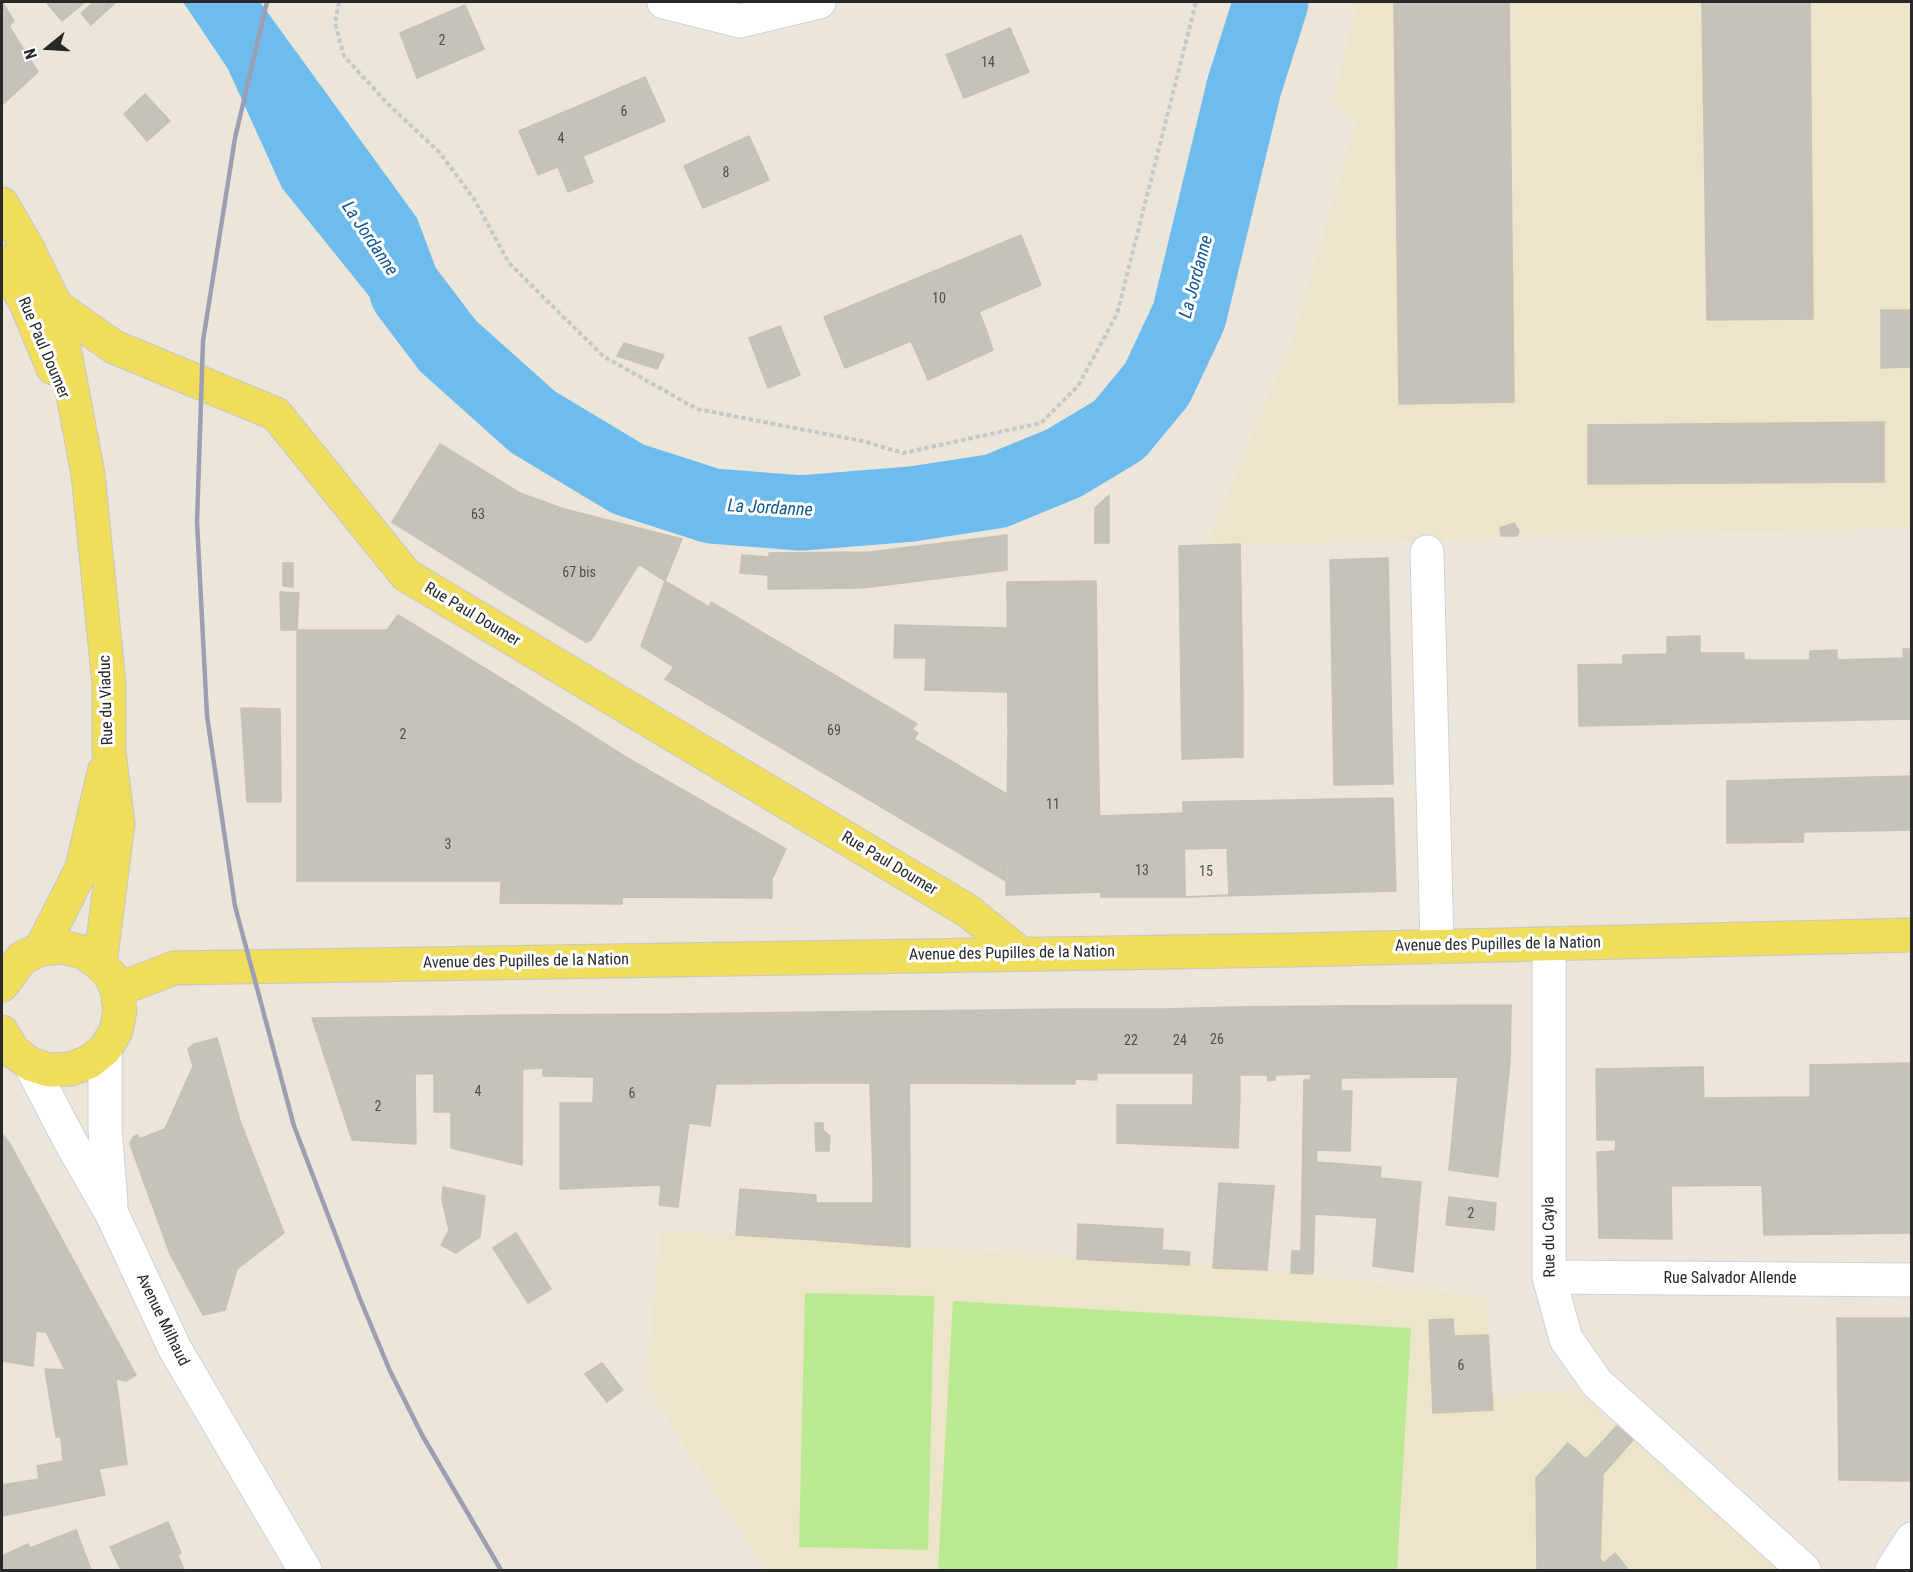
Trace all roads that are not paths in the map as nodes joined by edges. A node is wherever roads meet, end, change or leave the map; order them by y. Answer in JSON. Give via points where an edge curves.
{"nodes":[{"id":1,"x":664,"y":2,"type":"edge"},
{"id":2,"x":819,"y":2,"type":"edge"},
{"id":3,"x":2,"y":204,"type":"edge"},
{"id":4,"x":2,"y":262,"type":"edge"},
{"id":5,"x":56,"y":306,"type":"junction"},
{"id":6,"x":79,"y":436,"type":"junction"},
{"id":7,"x":1427,"y":552,"type":"dead end"},
{"id":8,"x":109,"y":752,"type":"junction"},
{"id":9,"x":1911,"y":935,"type":"edge"},
{"id":10,"x":1549,"y":944,"type":"junction"},
{"id":11,"x":1437,"y":947,"type":"junction"},
{"id":12,"x":41,"y":949,"type":"junction"},
{"id":13,"x":1021,"y":954,"type":"junction"},
{"id":14,"x":109,"y":977,"type":"junction"},
{"id":15,"x":2,"y":985,"type":"edge"},
{"id":16,"x":2,"y":1032,"type":"edge"},
{"id":17,"x":105,"y":1049,"type":"junction"},
{"id":18,"x":30,"y":1064,"type":"junction"},
{"id":19,"x":112,"y":1214,"type":"junction"},
{"id":20,"x":1549,"y":1277,"type":"junction"},
{"id":21,"x":1911,"y":1280,"type":"edge"},
{"id":22,"x":1911,"y":1539,"type":"edge"},
{"id":23,"x":306,"y":1570,"type":"edge"},
{"id":24,"x":1804,"y":1570,"type":"edge"},
{"id":25,"x":1892,"y":1570,"type":"edge"}],
"edges":[{"from":1,"to":2,"type":"street","via":[[740,21]]},
{"from":3,"to":5,"type":"main road","name":"Rue Paul Doumer"},
{"from":4,"to":6,"type":"main road","name":"Rue Paul Doumer","via":[[25,301]]},
{"from":5,"to":6,"type":"main road"},
{"from":5,"to":13,"type":"main road","name":"Rue Paul Doumer","via":[[114,347],[276,414],[406,575],[968,912]]},
{"from":6,"to":8,"type":"main road","name":"Rue du Viaduc","via":[[88,474],[108,673]]},
{"from":7,"to":11,"type":"street"},
{"from":8,"to":12,"type":"main road","via":[[82,868]]},
{"from":8,"to":14,"type":"main road","name":"Rue du Viaduc","via":[[118,824]]},
{"from":9,"to":10,"type":"main road","name":"Avenue des Pupilles de la Nation"},
{"from":10,"to":11,"type":"main road","name":"Avenue des Pupilles de la Nation"},
{"from":10,"to":20,"type":"street","name":"Rue du Cayla"},
{"from":11,"to":13,"type":"main road","name":"Avenue des Pupilles de la Nation"},
{"from":12,"to":14,"type":"main road","via":[[62,947],[83,952]]},
{"from":12,"to":15,"type":"main road","via":[[22,958]]},
{"from":13,"to":14,"type":"main road","name":"Avenue des Pupilles de la Nation","via":[[174,968]]},
{"from":14,"to":17,"type":"main road","name":"Rue du Viaduc","via":[[120,1010],[116,1031]]},
{"from":16,"to":18,"type":"main road","via":[[14,1051]]},
{"from":17,"to":18,"type":"main road","via":[[89,1062],[70,1069],[49,1070]]},
{"from":17,"to":19,"type":"street","via":[[105,1130]]},
{"from":18,"to":19,"type":"street","name":"Avenue Milhaud"},
{"from":19,"to":23,"type":"street","name":"Avenue Milhaud","via":[[175,1349]]},
{"from":20,"to":21,"type":"street","name":"Rue Salvador Allende"},
{"from":20,"to":24,"type":"street","name":"Rue du Cayla","via":[[1566,1339],[1597,1383]]},
{"from":22,"to":25,"type":"street"}]}
